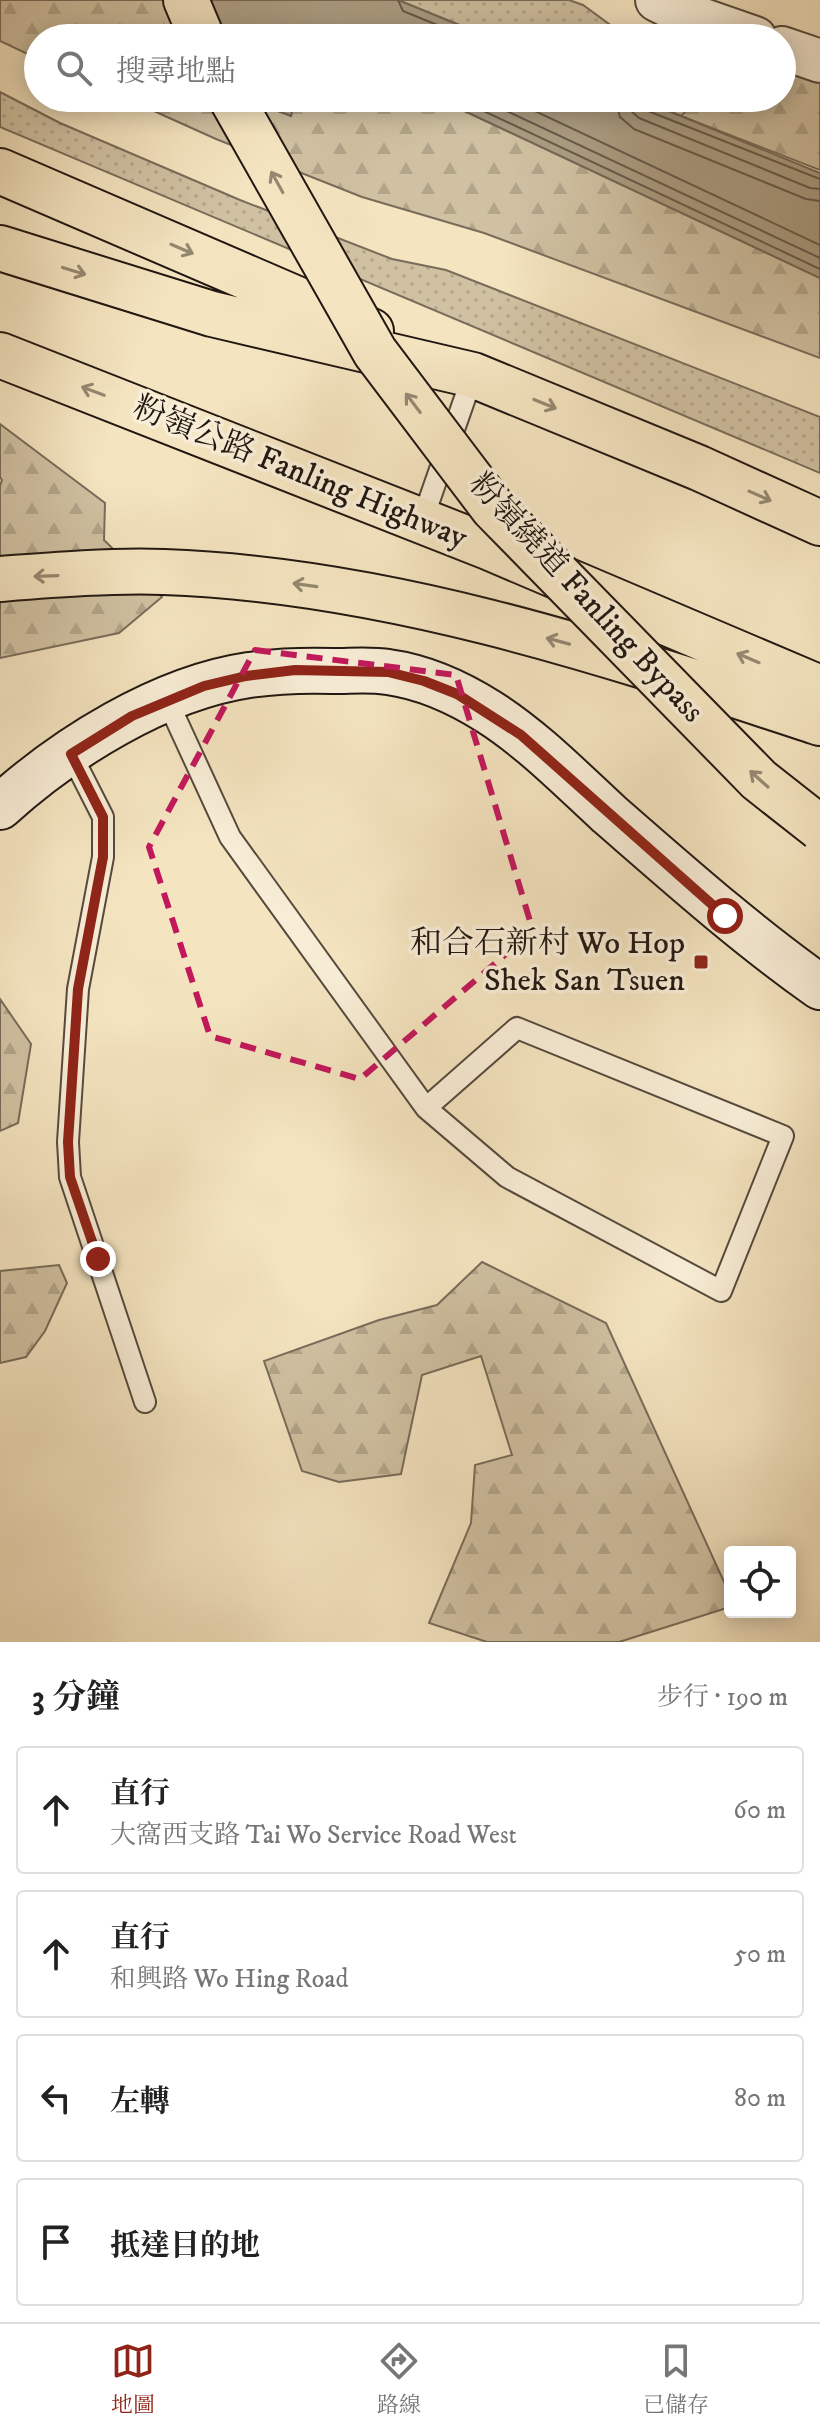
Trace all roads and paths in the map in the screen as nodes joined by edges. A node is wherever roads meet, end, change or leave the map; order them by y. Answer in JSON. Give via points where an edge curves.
{"nodes":[{"id":1,"x":186,"y":0,"type":"edge"},
{"id":2,"x":657,"y":0,"type":"edge"},
{"id":3,"x":196,"y":24,"type":"edge"},
{"id":4,"x":715,"y":24,"type":"edge"},
{"id":5,"x":796,"y":53,"type":"edge"},
{"id":6,"x":820,"y":61,"type":"edge"},
{"id":7,"x":239,"y":112,"type":"edge"},
{"id":8,"x":0,"y":171,"type":"edge"},
{"id":9,"x":0,"y":248,"type":"edge"},
{"id":10,"x":0,"y":355,"type":"edge"},
{"id":11,"x":473,"y":375,"type":"junction"},
{"id":12,"x":422,"y":521,"type":"junction"},
{"id":13,"x":820,"y":523,"type":"edge"},
{"id":14,"x":0,"y":579,"type":"edge"},
{"id":15,"x":820,"y":688,"type":"edge"},
{"id":16,"x":167,"y":700,"type":"junction"},
{"id":17,"x":820,"y":723,"type":"edge"},
{"id":18,"x":71,"y":754,"type":"junction"},
{"id":19,"x":0,"y":807,"type":"edge"},
{"id":20,"x":820,"y":828,"type":"edge"},
{"id":21,"x":820,"y":987,"type":"edge"},
{"id":22,"x":426,"y":1108,"type":"junction"},
{"id":23,"x":145,"y":1402,"type":"dead end"}],
"edges":[{"from":1,"to":3,"type":"highway"},
{"from":2,"to":4,"type":"street"},
{"from":5,"to":6,"type":"street"},
{"from":20,"to":7,"type":"highway","name":"粉嶺繞道 Fanling Bypass","one_way":true,"bridge":true,"via":[[759,780],[493,508],[375,352]]},
{"from":8,"to":11,"type":"highway","one_way":true},
{"from":9,"to":11,"type":"highway","one_way":true,"via":[[212,314]]},
{"from":12,"to":10,"type":"highway","name":"粉嶺公路 Fanling Highway","one_way":true},
{"from":11,"to":12,"type":"lane"},
{"from":11,"to":13,"type":"highway","one_way":true},
{"from":15,"to":12,"type":"highway","name":"粉嶺公路 Fanling Highway","one_way":true},
{"from":17,"to":14,"type":"highway","one_way":true,"via":[[623,658],[466,617],[305,584],[163,571]]},
{"from":16,"to":18,"type":"main road"},
{"from":16,"to":21,"type":"main road","via":[[246,676],[295,670],[388,672],[457,694],[521,735],[725,916]]},
{"from":16,"to":22,"type":"lane","via":[[230,837]]},
{"from":18,"to":19,"type":"main road"},
{"from":18,"to":23,"type":"lane","via":[[103,817],[103,857],[78,989],[70,1177]]},
{"from":22,"to":22,"type":"lane","via":[[517,1028],[783,1136],[721,1291],[507,1177]]}]}
